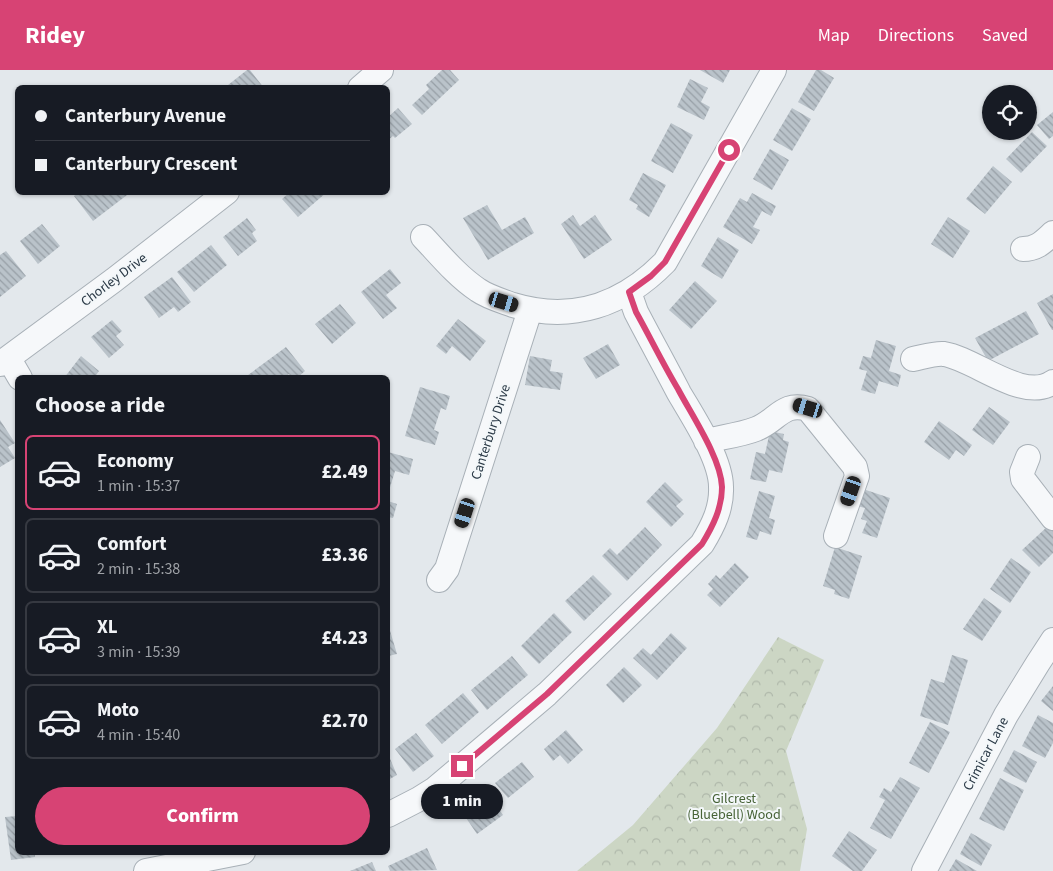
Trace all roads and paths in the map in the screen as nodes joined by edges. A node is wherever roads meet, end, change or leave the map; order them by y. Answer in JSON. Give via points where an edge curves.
{"nodes":[{"id":1,"x":381,"y":70,"type":"edge"},
{"id":2,"x":774,"y":70,"type":"edge"},
{"id":3,"x":364,"y":85,"type":"edge"},
{"id":4,"x":223,"y":195,"type":"edge"},
{"id":5,"x":1053,"y":233,"type":"edge"},
{"id":6,"x":423,"y":237,"type":"dead end"},
{"id":7,"x":1023,"y":249,"type":"dead end"},
{"id":8,"x":629,"y":292,"type":"junction"},
{"id":9,"x":530,"y":310,"type":"junction"},
{"id":10,"x":913,"y":359,"type":"dead end"},
{"id":11,"x":10,"y":367,"type":"edge"},
{"id":12,"x":1053,"y":382,"type":"edge"},
{"id":13,"x":706,"y":441,"type":"junction"},
{"id":14,"x":1028,"y":457,"type":"dead end"},
{"id":15,"x":1053,"y":518,"type":"edge"},
{"id":16,"x":836,"y":536,"type":"dead end"},
{"id":17,"x":439,"y":580,"type":"dead end"},
{"id":18,"x":1053,"y":640,"type":"edge"},
{"id":19,"x":390,"y":814,"type":"edge"},
{"id":20,"x":228,"y":855,"type":"edge"},
{"id":21,"x":146,"y":871,"type":"edge"},
{"id":22,"x":924,"y":871,"type":"edge"}],
"edges":[{"from":1,"to":3,"type":"street"},
{"from":2,"to":8,"type":"street","via":[[665,262]]},
{"from":4,"to":11,"type":"street","name":"Chorley Drive"},
{"from":5,"to":7,"type":"street","via":[[1033,249]]},
{"from":6,"to":9,"type":"street","via":[[461,277],[480,291]]},
{"from":8,"to":9,"type":"street","via":[[604,305],[577,312]]},
{"from":8,"to":13,"type":"street","via":[[636,312]]},
{"from":9,"to":17,"type":"street","name":"Canterbury Drive","via":[[447,569]]},
{"from":10,"to":12,"type":"street","via":[[942,354],[960,358],[1011,383],[1045,388]]},
{"from":13,"to":16,"type":"street","via":[[756,429],[788,408],[808,408],[855,467],[857,476]]},
{"from":13,"to":19,"type":"street","via":[[722,485],[714,524],[702,544],[547,694],[435,789]]},
{"from":14,"to":15,"type":"street","via":[[1022,472],[1023,479]]},
{"from":18,"to":22,"type":"street","name":"Crimicar Lane","via":[[1006,715]]},
{"from":20,"to":21,"type":"street"}]}
